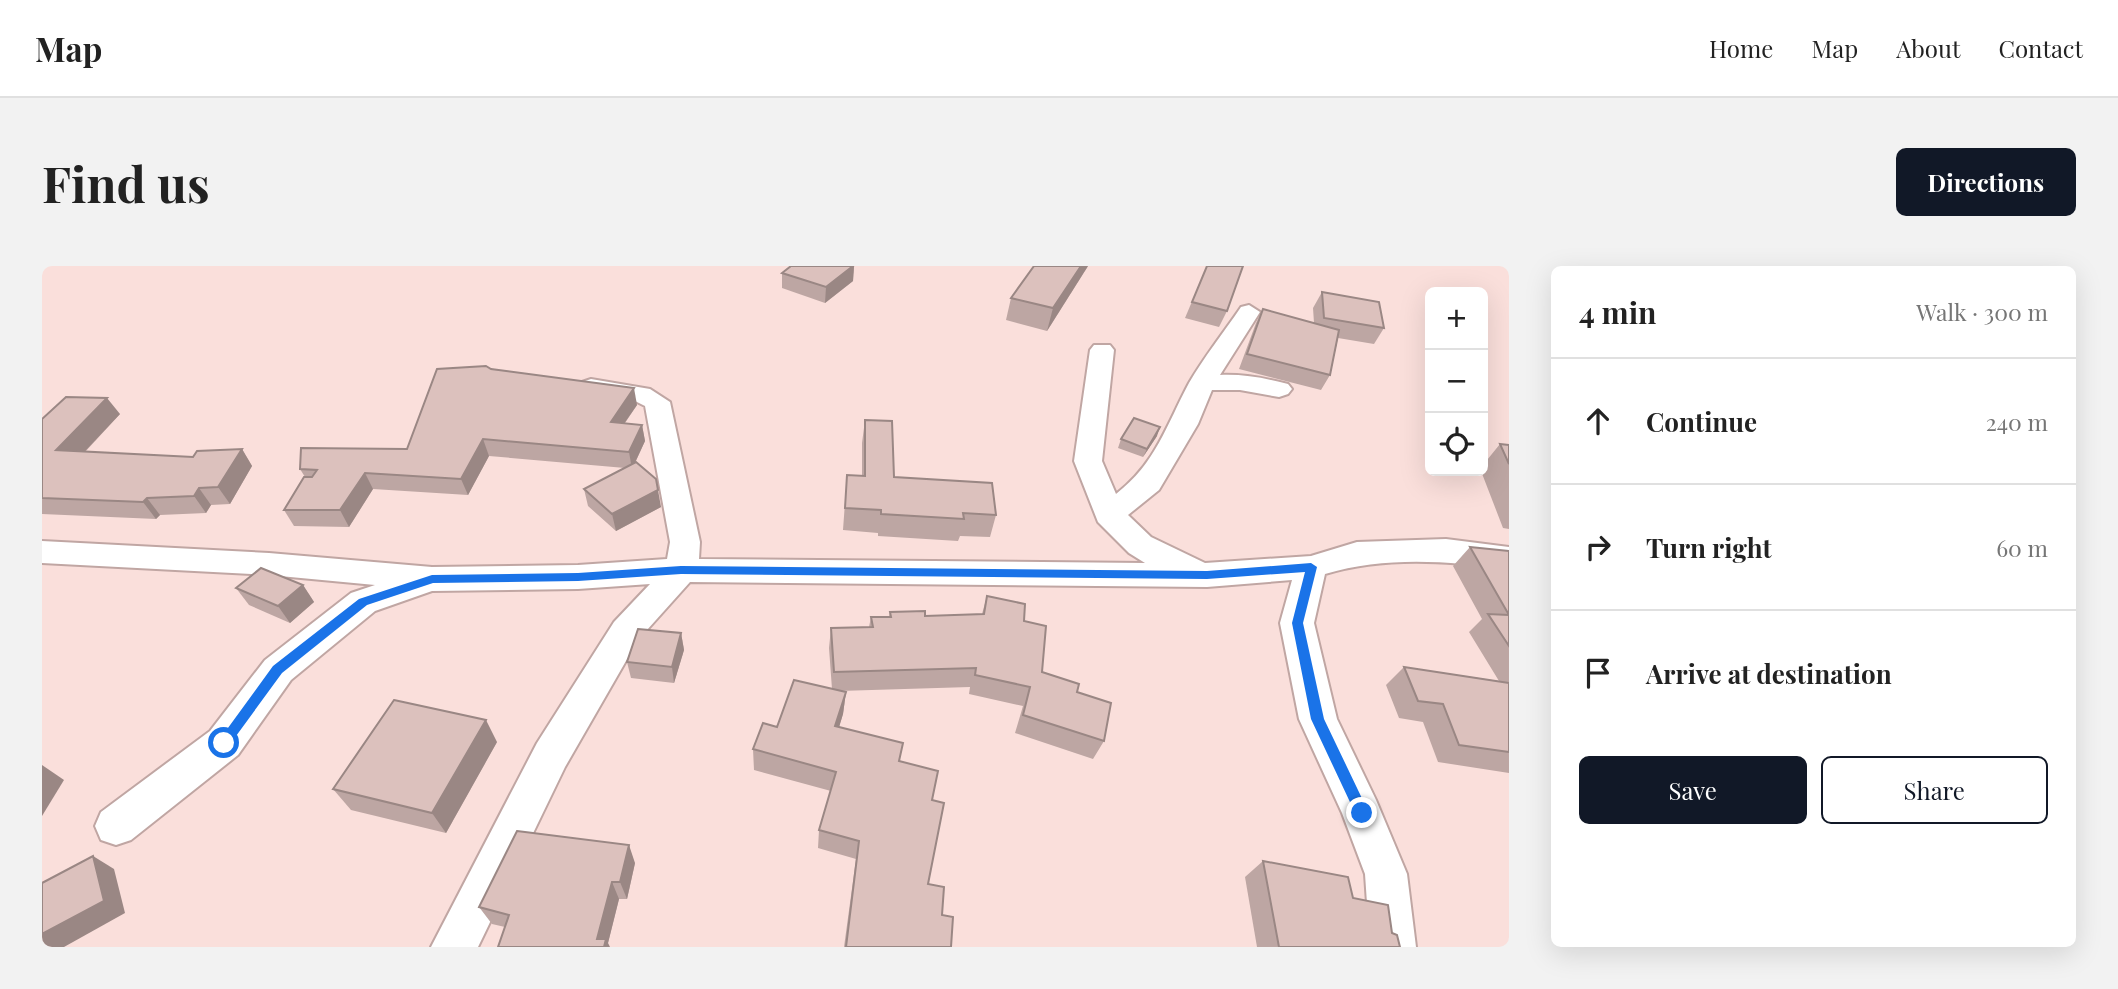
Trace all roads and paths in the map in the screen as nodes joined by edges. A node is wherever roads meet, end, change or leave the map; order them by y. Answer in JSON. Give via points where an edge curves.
{"nodes":[{"id":1,"x":1249,"y":312,"type":"dead end"},
{"id":2,"x":1102,"y":350,"type":"dead end"},
{"id":3,"x":1202,"y":383,"type":"junction"},
{"id":4,"x":569,"y":385,"type":"edge"},
{"id":5,"x":1279,"y":389,"type":"dead end"},
{"id":6,"x":1109,"y":514,"type":"junction"},
{"id":7,"x":42,"y":552,"type":"edge"},
{"id":8,"x":1509,"y":558,"type":"edge"},
{"id":9,"x":1311,"y":567,"type":"junction"},
{"id":10,"x":681,"y":570,"type":"junction"},
{"id":11,"x":1207,"y":575,"type":"junction"},
{"id":12,"x":432,"y":579,"type":"junction"},
{"id":13,"x":116,"y":826,"type":"dead end"},
{"id":14,"x":454,"y":947,"type":"edge"},
{"id":15,"x":1393,"y":947,"type":"edge"}],
"edges":[{"from":1,"to":3,"type":"street"},
{"from":2,"to":6,"type":"street","via":[[1087,461]]},
{"from":3,"to":5,"type":"street","via":[[1240,382]]},
{"from":3,"to":6,"type":"street","via":[[1185,425],[1149,483]]},
{"from":4,"to":10,"type":"street","via":[[641,394],[657,402],[685,542]]},
{"from":6,"to":11,"type":"street","via":[[1140,545]]},
{"from":7,"to":12,"type":"street","via":[[270,564]]},
{"from":8,"to":9,"type":"street","via":[[1446,550],[1357,553]]},
{"from":9,"to":11,"type":"street"},
{"from":9,"to":15,"type":"street","via":[[1297,623],[1318,719],[1386,874]]},
{"from":10,"to":11,"type":"street"},
{"from":10,"to":12,"type":"street"},
{"from":10,"to":14,"type":"street","via":[[626,631],[551,754]]},
{"from":12,"to":13,"type":"street","via":[[363,602],[278,670],[224,743]]}]}
